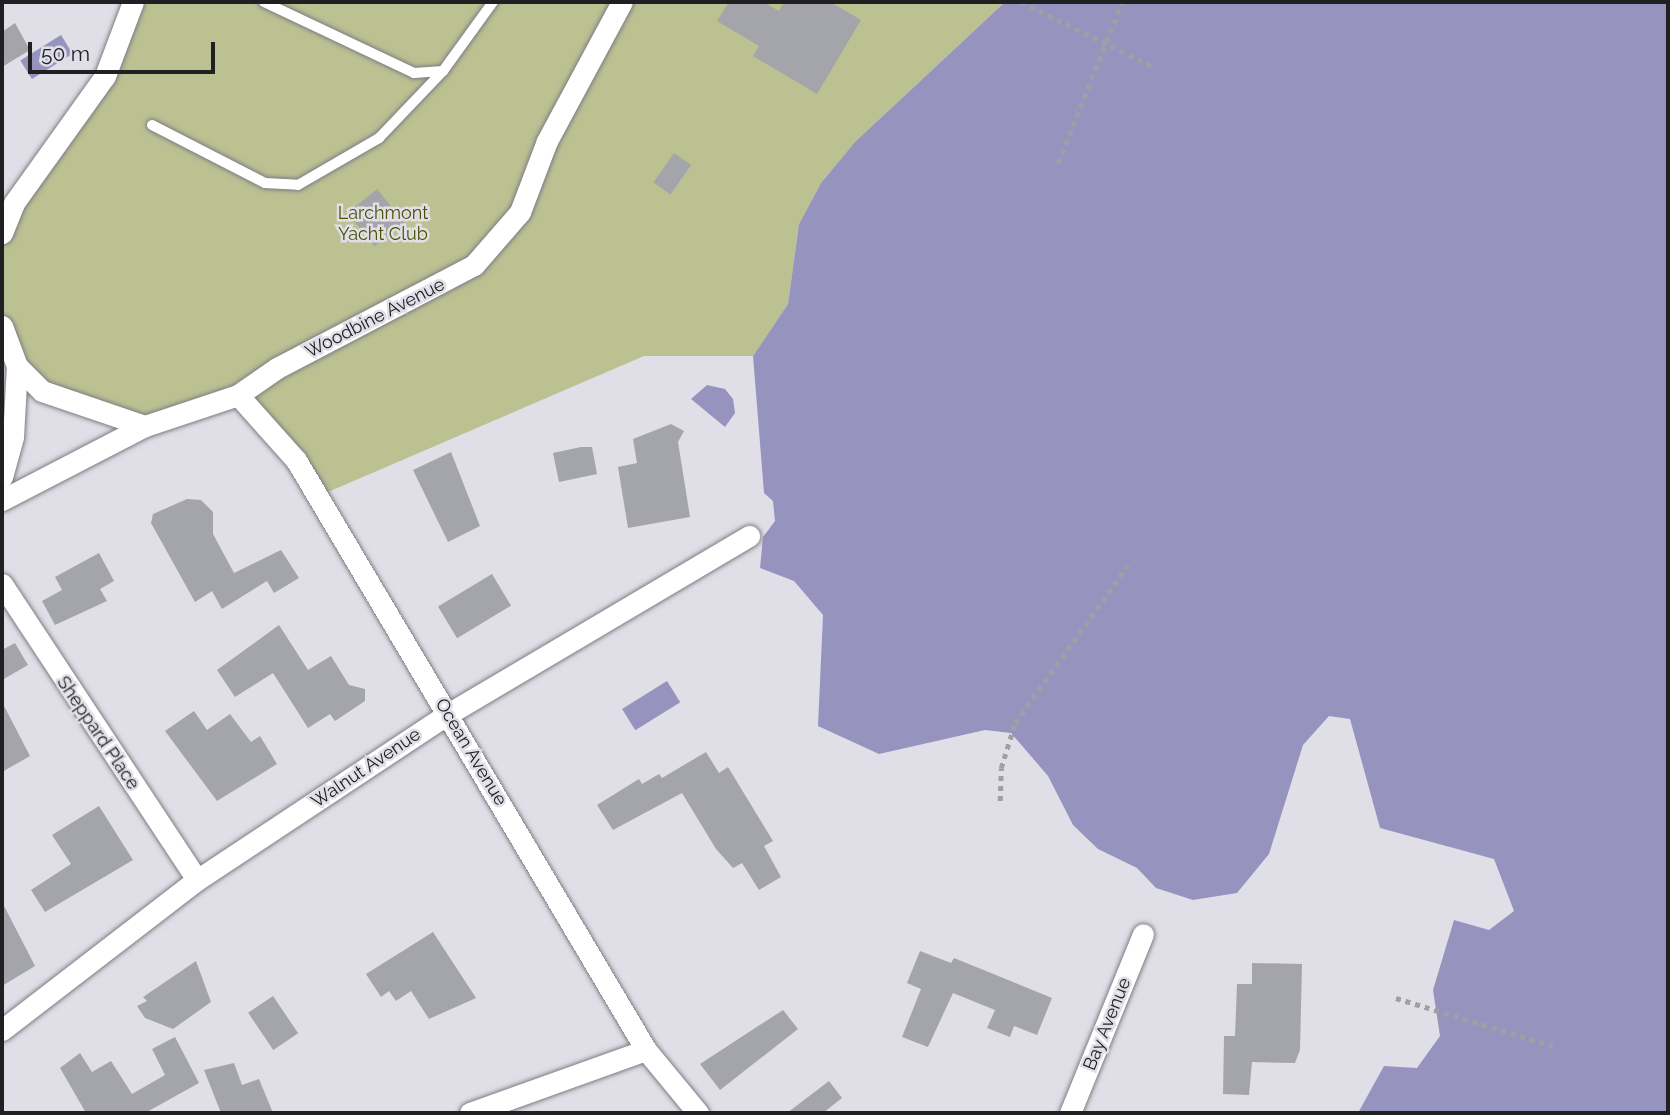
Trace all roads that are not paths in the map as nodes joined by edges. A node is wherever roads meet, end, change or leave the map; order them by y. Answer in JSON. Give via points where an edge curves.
{"nodes":[{"id":1,"x":133,"y":2,"type":"edge"},
{"id":2,"x":264,"y":2,"type":"edge"},
{"id":3,"x":493,"y":2,"type":"edge"},
{"id":4,"x":622,"y":2,"type":"edge"},
{"id":5,"x":443,"y":71,"type":"junction"},
{"id":6,"x":152,"y":125,"type":"dead end"},
{"id":7,"x":2,"y":233,"type":"edge"},
{"id":8,"x":2,"y":326,"type":"edge"},
{"id":9,"x":17,"y":366,"type":"junction"},
{"id":10,"x":238,"y":395,"type":"junction"},
{"id":11,"x":145,"y":426,"type":"junction"},
{"id":12,"x":2,"y":477,"type":"edge"},
{"id":13,"x":2,"y":500,"type":"edge"},
{"id":14,"x":749,"y":536,"type":"dead end"},
{"id":15,"x":2,"y":584,"type":"edge"},
{"id":16,"x":448,"y":714,"type":"junction"},
{"id":17,"x":197,"y":880,"type":"junction"},
{"id":18,"x":1143,"y":934,"type":"dead end"},
{"id":19,"x":2,"y":1030,"type":"edge"},
{"id":20,"x":646,"y":1050,"type":"junction"},
{"id":21,"x":470,"y":1113,"type":"edge"},
{"id":22,"x":698,"y":1113,"type":"edge"},
{"id":23,"x":1070,"y":1113,"type":"edge"}],
"edges":[{"from":1,"to":7,"type":"street","via":[[105,76],[14,203]]},
{"from":2,"to":5,"type":"lane","via":[[414,73]]},
{"from":3,"to":5,"type":"lane"},
{"from":4,"to":10,"type":"street","name":"Woodbine Avenue","via":[[547,141],[520,212],[474,265],[277,368]]},
{"from":5,"to":6,"type":"lane","via":[[379,138],[298,184],[265,183]]},
{"from":8,"to":9,"type":"street"},
{"from":9,"to":11,"type":"street","via":[[42,391]]},
{"from":9,"to":12,"type":"street","via":[[13,437]]},
{"from":10,"to":11,"type":"street","name":"Woodbine Avenue"},
{"from":10,"to":16,"type":"street","name":"Ocean Avenue","via":[[296,460]]},
{"from":11,"to":13,"type":"street","name":"Woodbine Avenue"},
{"from":14,"to":16,"type":"street","name":"Walnut Avenue"},
{"from":15,"to":17,"type":"street","name":"Sheppard Place"},
{"from":16,"to":17,"type":"street","name":"Walnut Avenue"},
{"from":16,"to":20,"type":"street","name":"Ocean Avenue"},
{"from":17,"to":19,"type":"street","name":"Walnut Avenue"},
{"from":18,"to":23,"type":"street","name":"Bay Avenue"},
{"from":20,"to":21,"type":"street"},
{"from":20,"to":22,"type":"street","name":"Ocean Avenue"}]}
